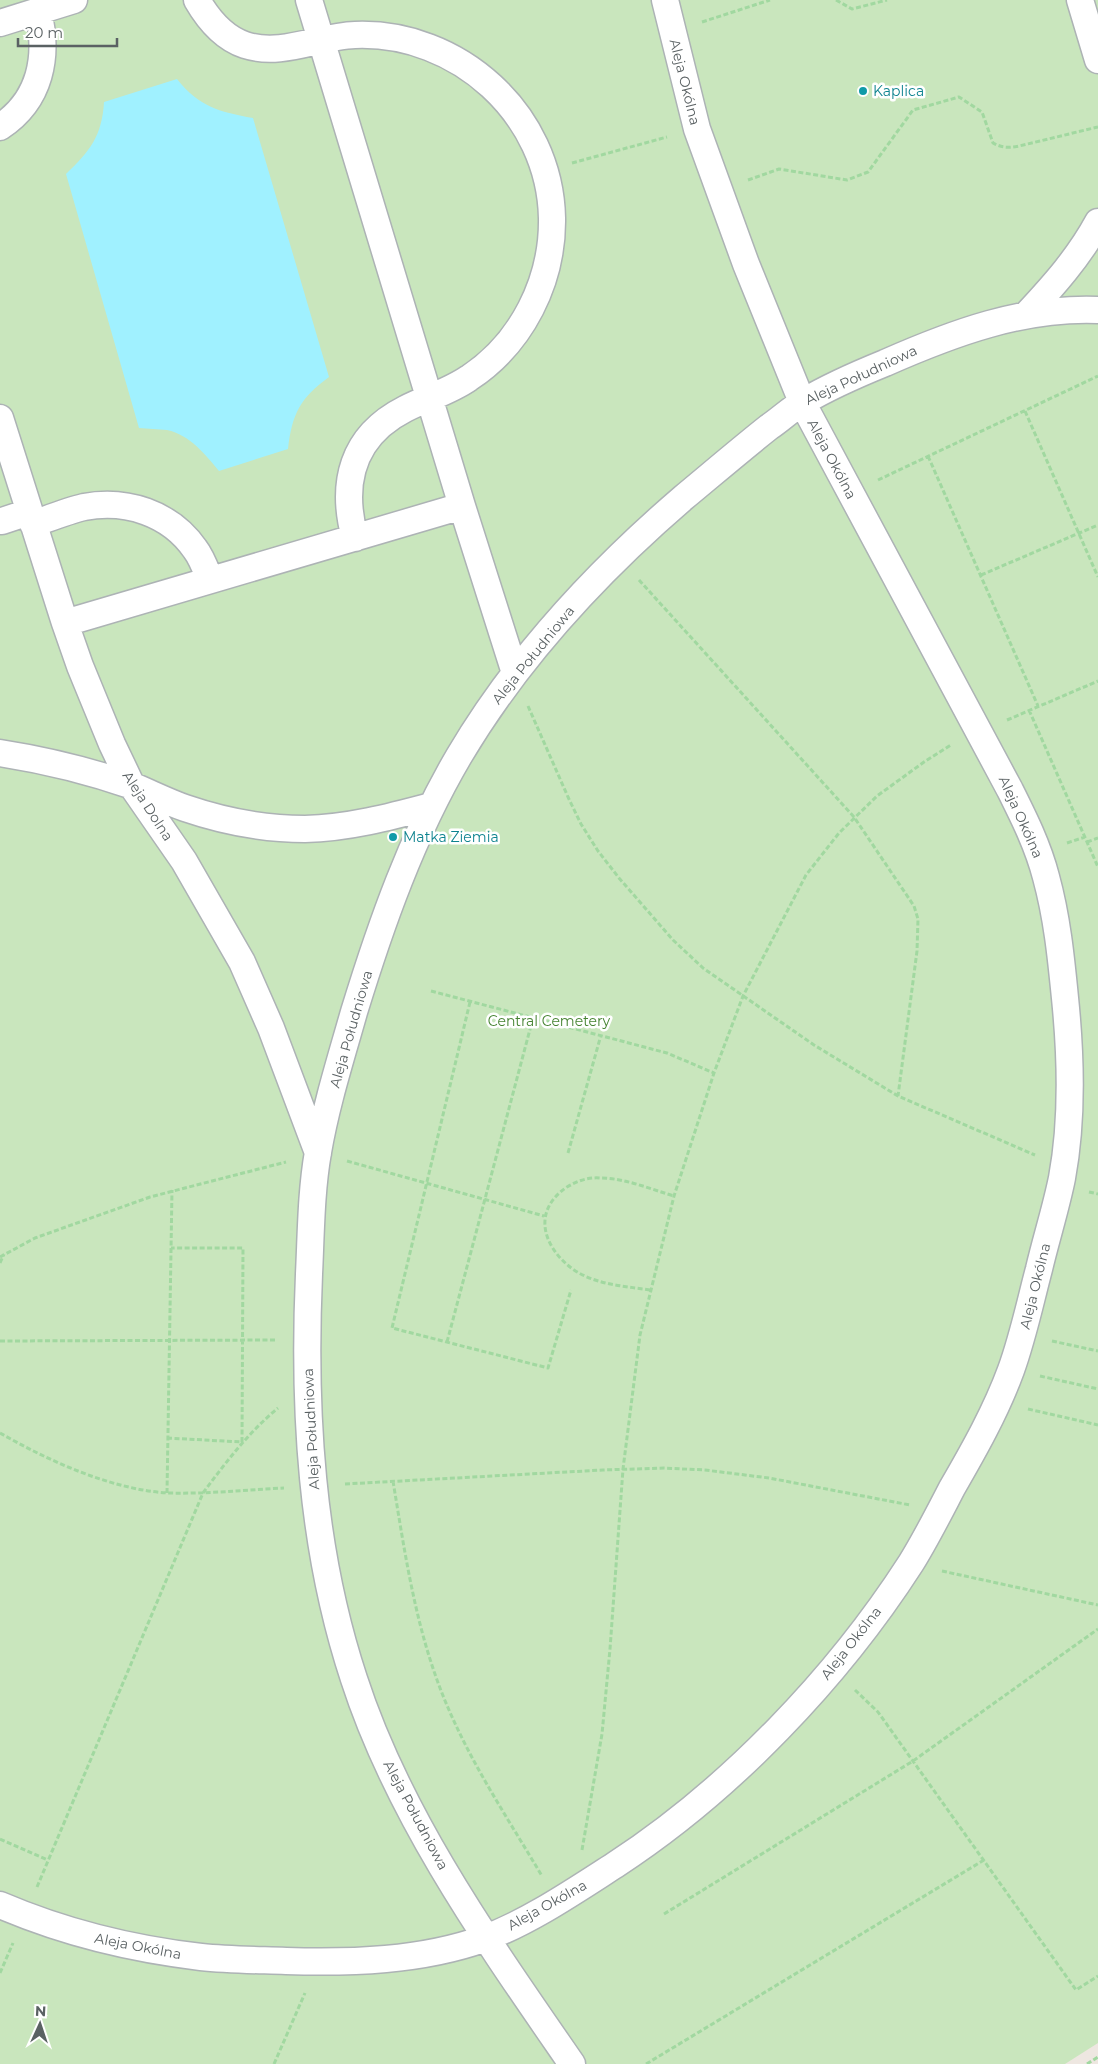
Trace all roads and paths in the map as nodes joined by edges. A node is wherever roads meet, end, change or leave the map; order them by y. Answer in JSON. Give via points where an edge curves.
{"nodes":[{"id":1,"x":74,"y":0,"type":"edge"},
{"id":2,"x":197,"y":0,"type":"edge"},
{"id":3,"x":309,"y":0,"type":"edge"},
{"id":4,"x":665,"y":0,"type":"edge"},
{"id":5,"x":770,"y":0,"type":"edge"},
{"id":6,"x":836,"y":0,"type":"edge"},
{"id":7,"x":887,"y":0,"type":"edge"},
{"id":8,"x":1080,"y":0,"type":"edge"},
{"id":9,"x":38,"y":11,"type":"junction"},
{"id":10,"x":0,"y":23,"type":"edge"},
{"id":11,"x":672,"y":31,"type":"junction"},
{"id":12,"x":321,"y":39,"type":"junction"},
{"id":13,"x":1098,"y":60,"type":"edge"},
{"id":14,"x":1098,"y":126,"type":"edge"},
{"id":15,"x":0,"y":127,"type":"edge"},
{"id":16,"x":697,"y":129,"type":"junction"},
{"id":17,"x":596,"y":156,"type":"dead end"},
{"id":18,"x":718,"y":191,"type":"junction"},
{"id":19,"x":1098,"y":222,"type":"edge"},
{"id":20,"x":1098,"y":310,"type":"edge"},
{"id":21,"x":1027,"y":314,"type":"junction"},
{"id":22,"x":1098,"y":376,"type":"edge"},
{"id":23,"x":429,"y":399,"type":"junction"},
{"id":24,"x":802,"y":402,"type":"junction"},
{"id":25,"x":1025,"y":411,"type":"junction"},
{"id":26,"x":0,"y":418,"type":"edge"},
{"id":27,"x":928,"y":456,"type":"junction"},
{"id":28,"x":850,"y":493,"type":"junction"},
{"id":29,"x":462,"y":506,"type":"junction"},
{"id":30,"x":31,"y":518,"type":"junction"},
{"id":31,"x":2,"y":521,"type":"dead end"},
{"id":32,"x":1098,"y":524,"type":"edge"},
{"id":33,"x":1079,"y":533,"type":"junction"},
{"id":34,"x":354,"y":538,"type":"junction"},
{"id":35,"x":618,"y":558,"type":"junction"},
{"id":36,"x":980,"y":576,"type":"junction"},
{"id":37,"x":1098,"y":577,"type":"edge"},
{"id":38,"x":210,"y":580,"type":"junction"},
{"id":39,"x":65,"y":623,"type":"junction"},
{"id":40,"x":515,"y":673,"type":"junction"},
{"id":41,"x":1098,"y":681,"type":"edge"},
{"id":42,"x":1038,"y":706,"type":"junction"},
{"id":43,"x":1029,"y":710,"type":"junction"},
{"id":44,"x":980,"y":732,"type":"junction"},
{"id":45,"x":0,"y":753,"type":"edge"},
{"id":46,"x":132,"y":786,"type":"junction"},
{"id":47,"x":432,"y":806,"type":"junction"},
{"id":48,"x":854,"y":817,"type":"junction"},
{"id":49,"x":1098,"y":838,"type":"edge"},
{"id":50,"x":1087,"y":842,"type":"junction"},
{"id":51,"x":1098,"y":867,"type":"edge"},
{"id":52,"x":431,"y":991,"type":"dead end"},
{"id":53,"x":743,"y":996,"type":"junction"},
{"id":54,"x":470,"y":1002,"type":"junction"},
{"id":55,"x":533,"y":1018,"type":"junction"},
{"id":56,"x":601,"y":1036,"type":"junction"},
{"id":57,"x":714,"y":1073,"type":"junction"},
{"id":58,"x":898,"y":1096,"type":"junction"},
{"id":59,"x":318,"y":1153,"type":"junction"},
{"id":60,"x":568,"y":1153,"type":"dead end"},
{"id":61,"x":1063,"y":1167,"type":"junction"},
{"id":62,"x":426,"y":1184,"type":"junction"},
{"id":63,"x":172,"y":1190,"type":"junction"},
{"id":64,"x":674,"y":1196,"type":"junction"},
{"id":65,"x":485,"y":1199,"type":"junction"},
{"id":66,"x":544,"y":1216,"type":"junction"},
{"id":67,"x":171,"y":1248,"type":"junction"},
{"id":68,"x":2,"y":1256,"type":"edge"},
{"id":69,"x":0,"y":1263,"type":"edge"},
{"id":70,"x":571,"y":1290,"type":"dead end"},
{"id":71,"x":650,"y":1290,"type":"junction"},
{"id":72,"x":1022,"y":1334,"type":"junction"},
{"id":73,"x":169,"y":1340,"type":"junction"},
{"id":74,"x":242,"y":1340,"type":"junction"},
{"id":75,"x":308,"y":1340,"type":"junction"},
{"id":76,"x":0,"y":1341,"type":"edge"},
{"id":77,"x":447,"y":1342,"type":"junction"},
{"id":78,"x":1098,"y":1351,"type":"edge"},
{"id":79,"x":1011,"y":1369,"type":"junction"},
{"id":80,"x":1098,"y":1388,"type":"edge"},
{"id":81,"x":308,"y":1390,"type":"junction"},
{"id":82,"x":998,"y":1402,"type":"junction"},
{"id":83,"x":1098,"y":1426,"type":"edge"},
{"id":84,"x":0,"y":1433,"type":"edge"},
{"id":85,"x":168,"y":1438,"type":"junction"},
{"id":86,"x":242,"y":1442,"type":"junction"},
{"id":87,"x":622,"y":1469,"type":"junction"},
{"id":88,"x":393,"y":1481,"type":"junction"},
{"id":89,"x":314,"y":1485,"type":"junction"},
{"id":90,"x":167,"y":1493,"type":"junction"},
{"id":91,"x":203,"y":1493,"type":"junction"},
{"id":92,"x":940,"y":1510,"type":"junction"},
{"id":93,"x":910,"y":1564,"type":"junction"},
{"id":94,"x":1098,"y":1605,"type":"edge"},
{"id":95,"x":1098,"y":1629,"type":"edge"},
{"id":96,"x":831,"y":1670,"type":"junction"},
{"id":97,"x":913,"y":1761,"type":"junction"},
{"id":98,"x":0,"y":1839,"type":"edge"},
{"id":99,"x":48,"y":1860,"type":"junction"},
{"id":100,"x":984,"y":1860,"type":"junction"},
{"id":101,"x":566,"y":1895,"type":"junction"},
{"id":102,"x":0,"y":1905,"type":"edge"},
{"id":103,"x":664,"y":1914,"type":"dead end"},
{"id":104,"x":25,"y":1916,"type":"junction"},
{"id":105,"x":486,"y":1938,"type":"junction"},
{"id":106,"x":318,"y":1962,"type":"junction"},
{"id":107,"x":1098,"y":1976,"type":"edge"},
{"id":108,"x":1098,"y":2057,"type":"edge"},
{"id":109,"x":274,"y":2064,"type":"edge"},
{"id":110,"x":572,"y":2064,"type":"edge"},
{"id":111,"x":646,"y":2064,"type":"edge"},
{"id":112,"x":1087,"y":2064,"type":"edge"}],
"edges":[{"from":1,"to":9,"type":"street"},
{"from":2,"to":12,"type":"street","via":[[222,31],[246,45],[290,47]]},
{"from":3,"to":12,"type":"street"},
{"from":4,"to":11,"type":"street","name":"Aleja Okólna"},
{"from":5,"to":11,"type":"path"},
{"from":6,"to":7,"type":"path","via":[[852,9]]},
{"from":8,"to":13,"type":"street"},
{"from":9,"to":10,"type":"street"},
{"from":9,"to":15,"type":"street","via":[[44,44],[38,76],[25,104]]},
{"from":11,"to":16,"type":"street","name":"Aleja Okólna"},
{"from":12,"to":23,"type":"street"},
{"from":12,"to":23,"type":"street","via":[[385,36],[423,45],[459,61],[485,79],[507,101],[533,141],[544,170],[551,209],[550,248],[543,279],[531,308],[515,335],[494,358],[469,378]]},
{"from":14,"to":18,"type":"path","via":[[1019,146],[999,146],[993,143],[982,112],[959,97],[913,110],[868,172],[847,180],[779,169]]},
{"from":16,"to":17,"type":"path"},
{"from":16,"to":18,"type":"street","name":"Aleja Okólna"},
{"from":18,"to":24,"type":"street","name":"Aleja Okólna"},
{"from":19,"to":21,"type":"street","via":[[1058,281]]},
{"from":20,"to":21,"type":"street","name":"Aleja Południowa","via":[[1053,310]]},
{"from":21,"to":24,"type":"street","name":"Aleja Południowa","via":[[913,350]]},
{"from":22,"to":25,"type":"path"},
{"from":23,"to":29,"type":"street"},
{"from":23,"to":34,"type":"street","via":[[387,420],[357,454],[349,497]]},
{"from":24,"to":28,"type":"street","name":"Aleja Okólna"},
{"from":24,"to":35,"type":"street","name":"Aleja Południowa","via":[[734,455]]},
{"from":25,"to":27,"type":"path"},
{"from":25,"to":33,"type":"path"},
{"from":26,"to":30,"type":"street","name":"Aleja Dolna"},
{"from":27,"to":28,"type":"path"},
{"from":27,"to":36,"type":"path"},
{"from":28,"to":44,"type":"street","name":"Aleja Okólna"},
{"from":29,"to":34,"type":"street"},
{"from":29,"to":40,"type":"street"},
{"from":30,"to":31,"type":"street"},
{"from":30,"to":38,"type":"street","via":[[98,506],[116,505],[146,511],[188,540]]},
{"from":30,"to":39,"type":"street","name":"Aleja Dolna"},
{"from":32,"to":33,"type":"path"},
{"from":33,"to":36,"type":"path"},
{"from":33,"to":37,"type":"path"},
{"from":34,"to":38,"type":"street"},
{"from":35,"to":40,"type":"street","name":"Aleja Południowa","via":[[558,621]]},
{"from":35,"to":48,"type":"path"},
{"from":36,"to":42,"type":"path"},
{"from":38,"to":39,"type":"street"},
{"from":39,"to":46,"type":"street","name":"Aleja Dolna","via":[[96,706]]},
{"from":40,"to":47,"type":"street","name":"Aleja Południowa","via":[[461,753]]},
{"from":40,"to":53,"type":"path","via":[[568,797],[598,851],[673,940],[703,968]]},
{"from":41,"to":42,"type":"path"},
{"from":42,"to":43,"type":"path"},
{"from":43,"to":44,"type":"path"},
{"from":43,"to":50,"type":"path"},
{"from":44,"to":48,"type":"path","via":[[924,762]]},
{"from":44,"to":61,"type":"street","name":"Aleja Okólna","via":[[1034,841],[1046,873],[1057,925],[1069,1072]]},
{"from":45,"to":46,"type":"street"},
{"from":46,"to":47,"type":"street","via":[[185,808],[224,819],[287,828],[335,827]]},
{"from":46,"to":59,"type":"street","name":"Aleja Dolna","via":[[188,868],[242,962],[271,1028]]},
{"from":47,"to":59,"type":"street","name":"Aleja Południowa","via":[[390,904],[366,974],[336,1071]]},
{"from":48,"to":53,"type":"path","via":[[806,875]]},
{"from":48,"to":58,"type":"path","via":[[914,906],[918,919],[917,951]]},
{"from":49,"to":50,"type":"path"},
{"from":50,"to":51,"type":"path"},
{"from":52,"to":54,"type":"path"},
{"from":53,"to":57,"type":"path"},
{"from":53,"to":58,"type":"path","via":[[814,1045]]},
{"from":54,"to":55,"type":"path"},
{"from":54,"to":62,"type":"path"},
{"from":55,"to":56,"type":"path"},
{"from":55,"to":65,"type":"path"},
{"from":56,"to":57,"type":"path","via":[[666,1053]]},
{"from":56,"to":60,"type":"path"},
{"from":57,"to":64,"type":"path"},
{"from":58,"to":61,"type":"path"},
{"from":59,"to":62,"type":"path"},
{"from":59,"to":63,"type":"path"},
{"from":59,"to":75,"type":"street","name":"Aleja Południowa","via":[[311,1227]]},
{"from":61,"to":72,"type":"street","name":"Aleja Okólna"},
{"from":62,"to":65,"type":"path"},
{"from":62,"to":77,"type":"path","via":[[392,1328]]},
{"from":63,"to":67,"type":"path"},
{"from":63,"to":68,"type":"path","via":[[36,1238]]},
{"from":64,"to":66,"type":"path","via":[[613,1179],[586,1179],[562,1191]]},
{"from":64,"to":71,"type":"path"},
{"from":65,"to":66,"type":"path"},
{"from":65,"to":77,"type":"path"},
{"from":66,"to":71,"type":"path","via":[[550,1243],[572,1269],[592,1280]]},
{"from":67,"to":73,"type":"path"},
{"from":67,"to":74,"type":"path","via":[[243,1248]]},
{"from":68,"to":69,"type":"path"},
{"from":70,"to":77,"type":"path","via":[[548,1368]]},
{"from":71,"to":87,"type":"path","via":[[633,1376]]},
{"from":72,"to":78,"type":"path"},
{"from":72,"to":79,"type":"street","name":"Aleja Okólna"},
{"from":73,"to":74,"type":"path"},
{"from":73,"to":76,"type":"path"},
{"from":73,"to":85,"type":"path"},
{"from":74,"to":75,"type":"path"},
{"from":74,"to":86,"type":"path"},
{"from":75,"to":81,"type":"street","name":"Aleja Południowa"},
{"from":79,"to":80,"type":"path"},
{"from":79,"to":82,"type":"street","name":"Aleja Okólna"},
{"from":81,"to":86,"type":"path","via":[[279,1407]]},
{"from":81,"to":89,"type":"street","name":"Aleja Południowa"},
{"from":82,"to":83,"type":"path"},
{"from":82,"to":92,"type":"street","name":"Aleja Okólna"},
{"from":84,"to":90,"type":"path","via":[[75,1470]]},
{"from":85,"to":86,"type":"path"},
{"from":85,"to":90,"type":"path"},
{"from":86,"to":91,"type":"path"},
{"from":87,"to":88,"type":"path"},
{"from":87,"to":92,"type":"path","via":[[705,1470],[746,1475]]},
{"from":87,"to":101,"type":"path","via":[[602,1734]]},
{"from":88,"to":89,"type":"path"},
{"from":88,"to":101,"type":"path","via":[[422,1636],[449,1710],[471,1756]]},
{"from":89,"to":91,"type":"path"},
{"from":89,"to":105,"type":"street","name":"Aleja Południowa","via":[[325,1571],[355,1685],[415,1819]]},
{"from":90,"to":91,"type":"path"},
{"from":91,"to":99,"type":"path"},
{"from":92,"to":93,"type":"street","name":"Aleja Okólna"},
{"from":93,"to":94,"type":"path"},
{"from":93,"to":96,"type":"street","name":"Aleja Okólna"},
{"from":95,"to":97,"type":"path"},
{"from":96,"to":97,"type":"path","via":[[878,1712]]},
{"from":96,"to":101,"type":"street","name":"Aleja Okólna","via":[[753,1755],[689,1811]]},
{"from":97,"to":100,"type":"path"},
{"from":97,"to":103,"type":"path"},
{"from":98,"to":99,"type":"path"},
{"from":99,"to":104,"type":"path"},
{"from":100,"to":107,"type":"path","via":[[1076,1990]]},
{"from":100,"to":111,"type":"path"},
{"from":101,"to":105,"type":"street","name":"Aleja Okólna"},
{"from":102,"to":104,"type":"street","name":"Aleja Okólna"},
{"from":104,"to":106,"type":"street","name":"Aleja Okólna","via":[[89,1936],[175,1953]]},
{"from":105,"to":106,"type":"street","name":"Aleja Okólna","via":[[431,1952],[374,1960]]},
{"from":105,"to":110,"type":"street","name":"Aleja Południowa"},
{"from":106,"to":109,"type":"path"},
{"from":108,"to":112,"type":"path"}]}
